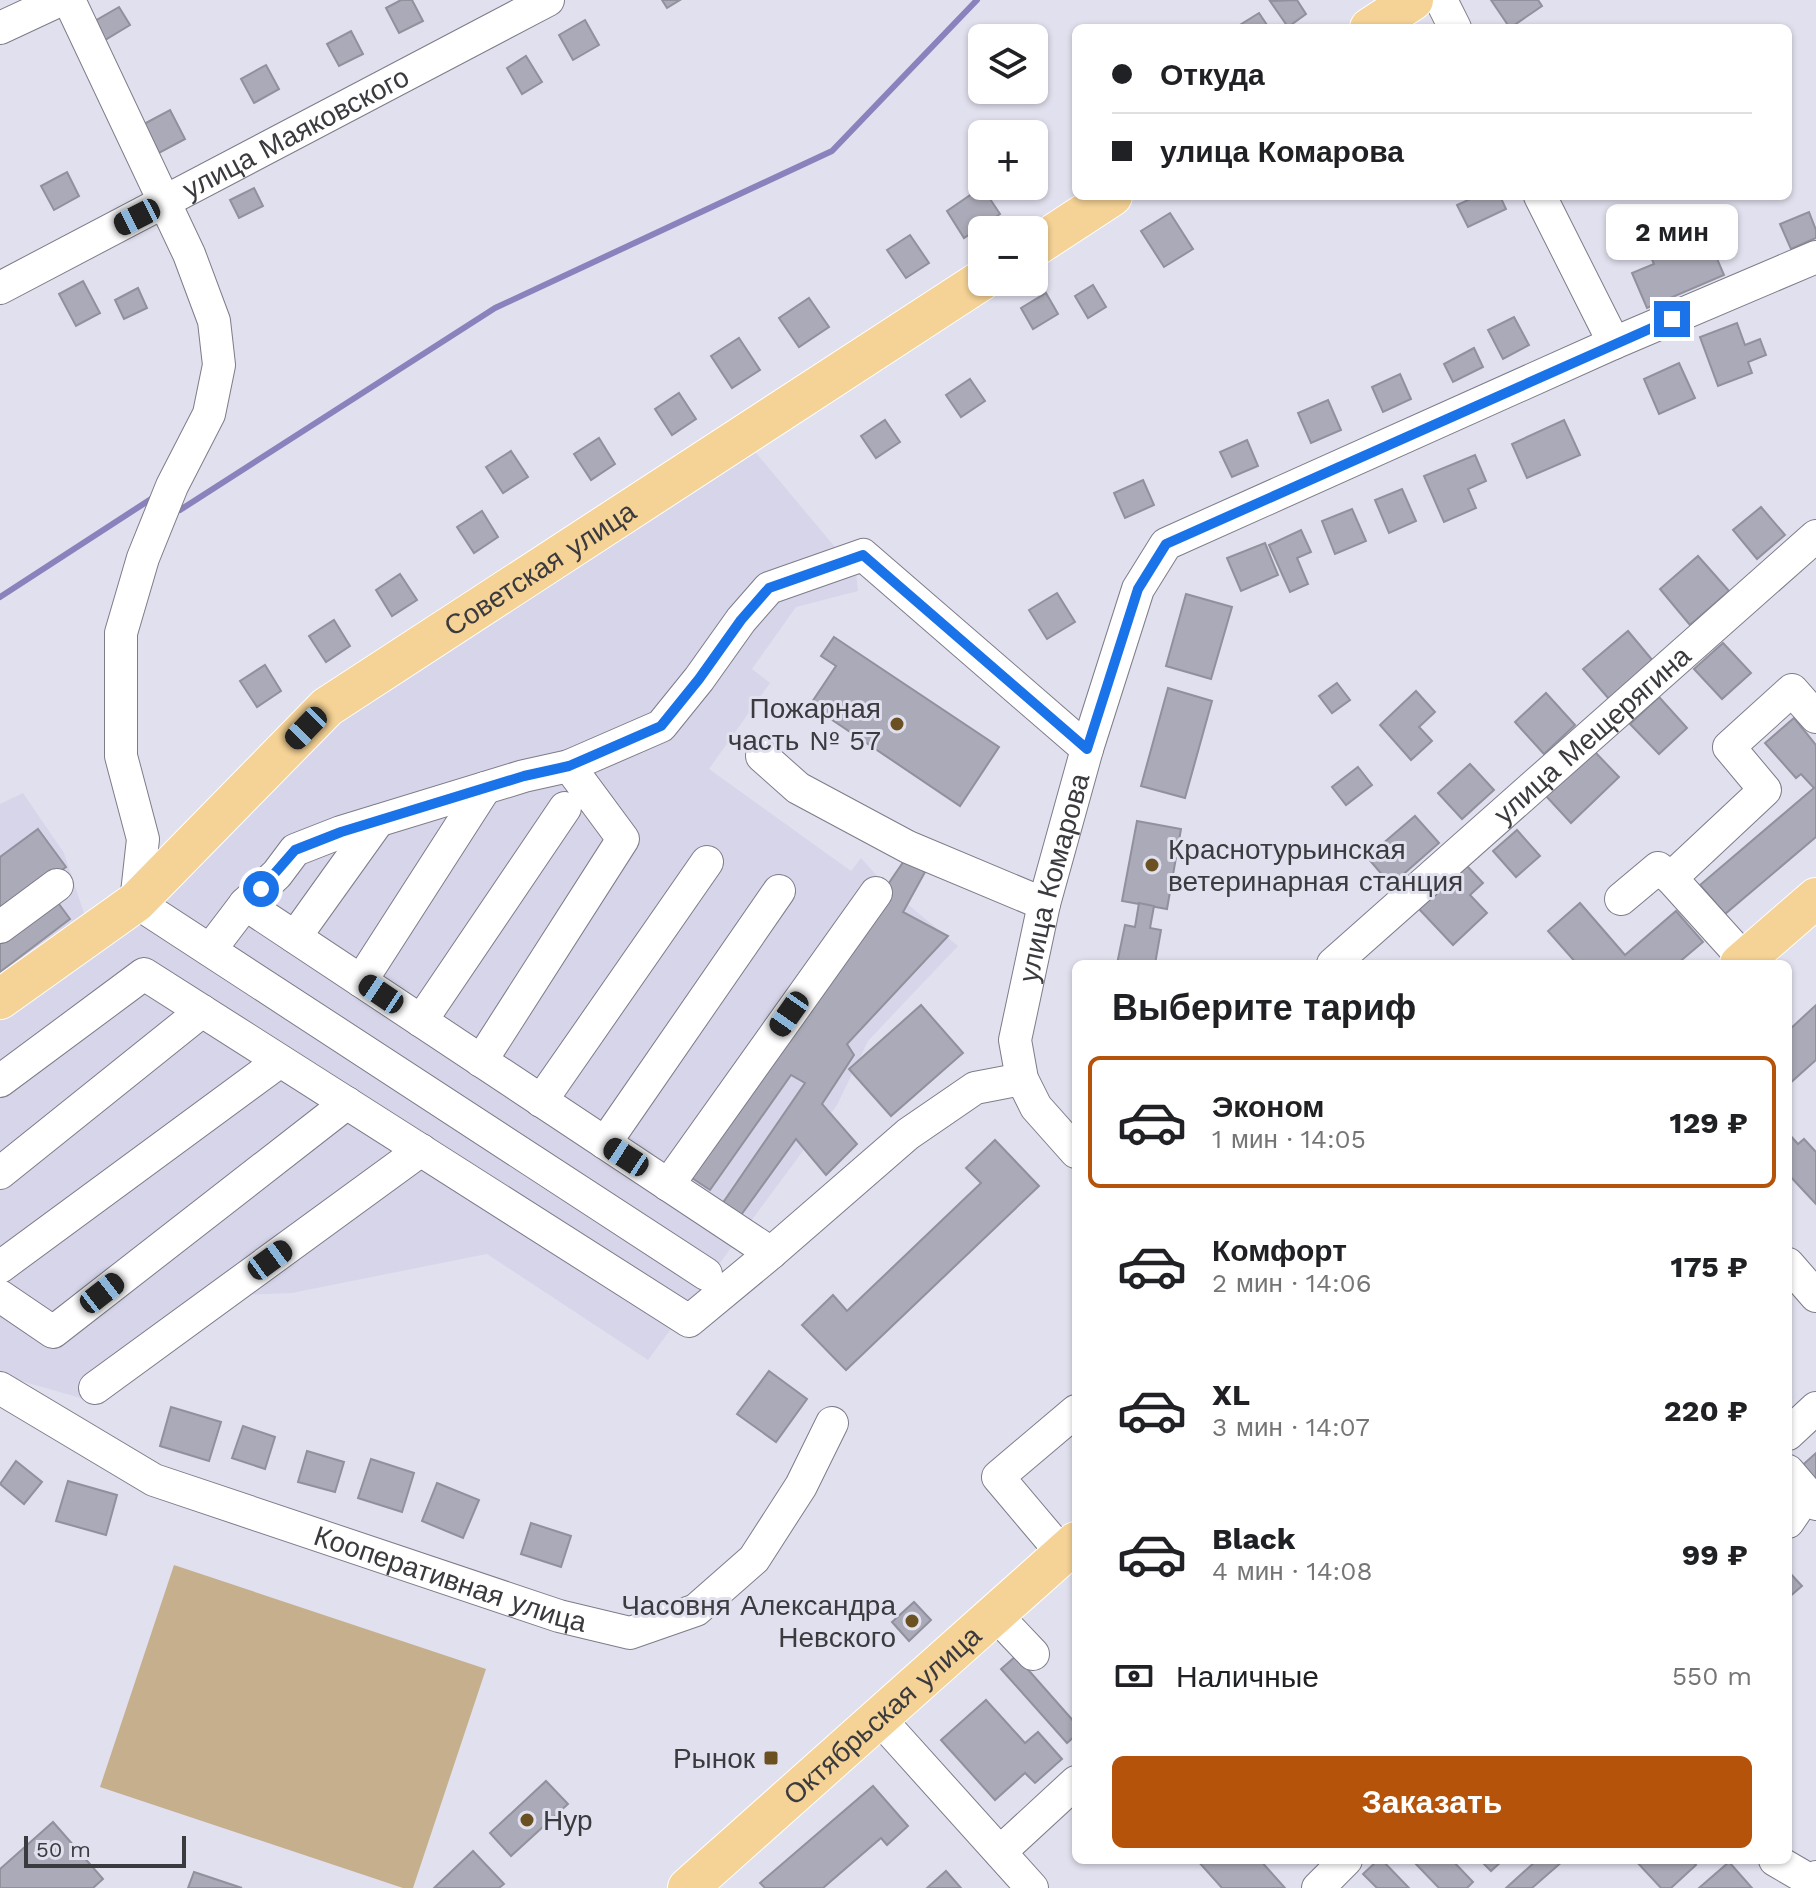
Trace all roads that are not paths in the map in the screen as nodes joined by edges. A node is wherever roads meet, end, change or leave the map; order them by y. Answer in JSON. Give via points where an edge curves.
{"nodes":[{"id":1,"x":60,"y":0,"type":"edge"},
{"id":2,"x":69,"y":0,"type":"edge"},
{"id":3,"x":548,"y":0,"type":"edge"},
{"id":4,"x":1413,"y":0,"type":"edge"},
{"id":5,"x":1441,"y":0,"type":"edge"},
{"id":6,"x":1376,"y":24,"type":"edge"},
{"id":7,"x":1453,"y":24,"type":"edge"},
{"id":8,"x":0,"y":28,"type":"edge"},
{"id":9,"x":1106,"y":200,"type":"edge"},
{"id":10,"x":1542,"y":200,"type":"edge"},
{"id":11,"x":164,"y":203,"type":"junction"},
{"id":12,"x":1048,"y":238,"type":"edge"},
{"id":13,"x":1816,"y":257,"type":"edge"},
{"id":14,"x":0,"y":288,"type":"edge"},
{"id":15,"x":968,"y":289,"type":"edge"},
{"id":16,"x":1614,"y":343,"type":"junction"},
{"id":17,"x":1816,"y":536,"type":"edge"},
{"id":18,"x":1816,"y":717,"type":"edge"},
{"id":19,"x":1087,"y":749,"type":"junction"},
{"id":20,"x":762,"y":756,"type":"dead end"},
{"id":21,"x":569,"y":766,"type":"junction"},
{"id":22,"x":485,"y":788,"type":"junction"},
{"id":23,"x":565,"y":808,"type":"dead end"},
{"id":24,"x":378,"y":821,"type":"junction"},
{"id":25,"x":707,"y":862,"type":"dead end"},
{"id":26,"x":1671,"y":878,"type":"junction"},
{"id":27,"x":57,"y":885,"type":"dead end"},
{"id":28,"x":779,"y":891,"type":"dead end"},
{"id":29,"x":876,"y":893,"type":"dead end"},
{"id":30,"x":1816,"y":898,"type":"edge"},
{"id":31,"x":1621,"y":899,"type":"dead end"},
{"id":32,"x":136,"y":902,"type":"junction"},
{"id":33,"x":245,"y":904,"type":"junction"},
{"id":34,"x":1044,"y":904,"type":"junction"},
{"id":35,"x":0,"y":927,"type":"edge"},
{"id":36,"x":295,"y":937,"type":"junction"},
{"id":37,"x":210,"y":950,"type":"junction"},
{"id":38,"x":1338,"y":960,"type":"edge"},
{"id":39,"x":1740,"y":960,"type":"edge"},
{"id":40,"x":1744,"y":960,"type":"edge"},
{"id":41,"x":361,"y":981,"type":"junction"},
{"id":42,"x":0,"y":999,"type":"edge"},
{"id":43,"x":202,"y":1011,"type":"junction"},
{"id":44,"x":421,"y":1021,"type":"junction"},
{"id":45,"x":280,"y":1061,"type":"junction"},
{"id":46,"x":481,"y":1061,"type":"junction"},
{"id":47,"x":1022,"y":1079,"type":"junction"},
{"id":48,"x":0,"y":1081,"type":"edge"},
{"id":49,"x":541,"y":1101,"type":"junction"},
{"id":50,"x":347,"y":1103,"type":"junction"},
{"id":51,"x":605,"y":1143,"type":"junction"},
{"id":52,"x":1072,"y":1148,"type":"edge"},
{"id":53,"x":421,"y":1150,"type":"junction"},
{"id":54,"x":0,"y":1173,"type":"edge"},
{"id":55,"x":668,"y":1185,"type":"junction"},
{"id":56,"x":771,"y":1253,"type":"junction"},
{"id":57,"x":0,"y":1267,"type":"edge"},
{"id":58,"x":1792,"y":1269,"type":"edge"},
{"id":59,"x":706,"y":1274,"type":"dead end"},
{"id":60,"x":0,"y":1296,"type":"edge"},
{"id":61,"x":1816,"y":1296,"type":"edge"},
{"id":62,"x":0,"y":1388,"type":"edge"},
{"id":63,"x":95,"y":1388,"type":"dead end"},
{"id":64,"x":1816,"y":1408,"type":"edge"},
{"id":65,"x":1072,"y":1414,"type":"edge"},
{"id":66,"x":832,"y":1423,"type":"dead end"},
{"id":67,"x":1792,"y":1430,"type":"edge"},
{"id":68,"x":1804,"y":1490,"type":"edge"},
{"id":69,"x":1792,"y":1514,"type":"edge"},
{"id":70,"x":1070,"y":1548,"type":"edge"},
{"id":71,"x":995,"y":1614,"type":"junction"},
{"id":72,"x":1033,"y":1654,"type":"dead end"},
{"id":73,"x":879,"y":1718,"type":"junction"},
{"id":74,"x":1072,"y":1786,"type":"edge"},
{"id":75,"x":1000,"y":1852,"type":"junction"},
{"id":76,"x":1342,"y":1864,"type":"edge"},
{"id":77,"x":1782,"y":1864,"type":"edge"},
{"id":78,"x":1816,"y":1877,"type":"edge"},
{"id":79,"x":688,"y":1888,"type":"edge"},
{"id":80,"x":1032,"y":1888,"type":"edge"},
{"id":81,"x":1318,"y":1888,"type":"edge"}],
"edges":[{"from":1,"to":8,"type":"street"},
{"from":2,"to":11,"type":"street"},
{"from":3,"to":11,"type":"street","name":"улица Маяковского"},
{"from":4,"to":6,"type":"main road"},
{"from":5,"to":7,"type":"street"},
{"from":9,"to":12,"type":"main road"},
{"from":10,"to":16,"type":"street"},
{"from":11,"to":14,"type":"street","name":"улица Маяковского"},
{"from":11,"to":32,"type":"street","via":[[214,321],[219,365],[209,414],[172,486],[121,633],[121,756],[143,839]]},
{"from":13,"to":16,"type":"street","name":"улица Комарова"},
{"from":15,"to":32,"type":"main road","name":"Советская улица","via":[[327,707]]},
{"from":16,"to":19,"type":"street","name":"улица Комарова","via":[[1166,544],[1138,589]]},
{"from":17,"to":38,"type":"street","name":"улица Мещерягина"},
{"from":18,"to":26,"type":"street","via":[[1792,690],[1729,747],[1765,790]]},
{"from":19,"to":21,"type":"street","via":[[863,555],[769,588],[661,726]]},
{"from":19,"to":34,"type":"street","name":"улица Комарова"},
{"from":20,"to":34,"type":"street","via":[[798,788],[908,847]]},
{"from":21,"to":22,"type":"street"},
{"from":21,"to":46,"type":"street","via":[[623,839]]},
{"from":22,"to":24,"type":"street"},
{"from":22,"to":41,"type":"street"},
{"from":23,"to":44,"type":"street"},
{"from":24,"to":33,"type":"street","via":[[295,850]]},
{"from":24,"to":36,"type":"street"},
{"from":25,"to":49,"type":"street"},
{"from":26,"to":31,"type":"street","via":[[1658,868]]},
{"from":26,"to":39,"type":"street"},
{"from":27,"to":35,"type":"street"},
{"from":28,"to":51,"type":"street"},
{"from":29,"to":55,"type":"street"},
{"from":30,"to":40,"type":"main road"},
{"from":32,"to":37,"type":"street"},
{"from":32,"to":42,"type":"main road","name":"Советская улица"},
{"from":33,"to":36,"type":"street"},
{"from":33,"to":37,"type":"street"},
{"from":34,"to":47,"type":"street","name":"улица Комарова","via":[[1015,1040]]},
{"from":36,"to":41,"type":"street"},
{"from":37,"to":59,"type":"street"},
{"from":41,"to":44,"type":"street"},
{"from":43,"to":45,"type":"street"},
{"from":43,"to":48,"type":"street","via":[[144,974]]},
{"from":43,"to":54,"type":"street"},
{"from":44,"to":46,"type":"street"},
{"from":45,"to":50,"type":"street"},
{"from":45,"to":57,"type":"street"},
{"from":46,"to":49,"type":"street"},
{"from":47,"to":52,"type":"street","name":"улица Комарова","via":[[1036,1107]]},
{"from":47,"to":56,"type":"street","via":[[975,1088],[919,1126]]},
{"from":49,"to":51,"type":"street"},
{"from":50,"to":53,"type":"street"},
{"from":50,"to":60,"type":"street","via":[[53,1332]]},
{"from":51,"to":55,"type":"street"},
{"from":53,"to":56,"type":"street","via":[[689,1321]]},
{"from":53,"to":63,"type":"street"},
{"from":55,"to":56,"type":"street"},
{"from":58,"to":61,"type":"street"},
{"from":62,"to":66,"type":"street","name":"Кооперативная улица","via":[[154,1480],[559,1616],[630,1633],[696,1610],[754,1559],[801,1486]]},
{"from":64,"to":67,"type":"street"},
{"from":65,"to":70,"type":"street","via":[[998,1477]]},
{"from":68,"to":69,"type":"street"},
{"from":70,"to":71,"type":"main road","name":"Октябрьская улица"},
{"from":71,"to":72,"type":"street"},
{"from":71,"to":73,"type":"main road","name":"Октябрьская улица"},
{"from":73,"to":75,"type":"street"},
{"from":73,"to":79,"type":"main road","name":"Октябрьская улица"},
{"from":74,"to":75,"type":"street"},
{"from":75,"to":80,"type":"street"},
{"from":76,"to":81,"type":"street"},
{"from":77,"to":78,"type":"street","via":[[1811,1881]]}]}
